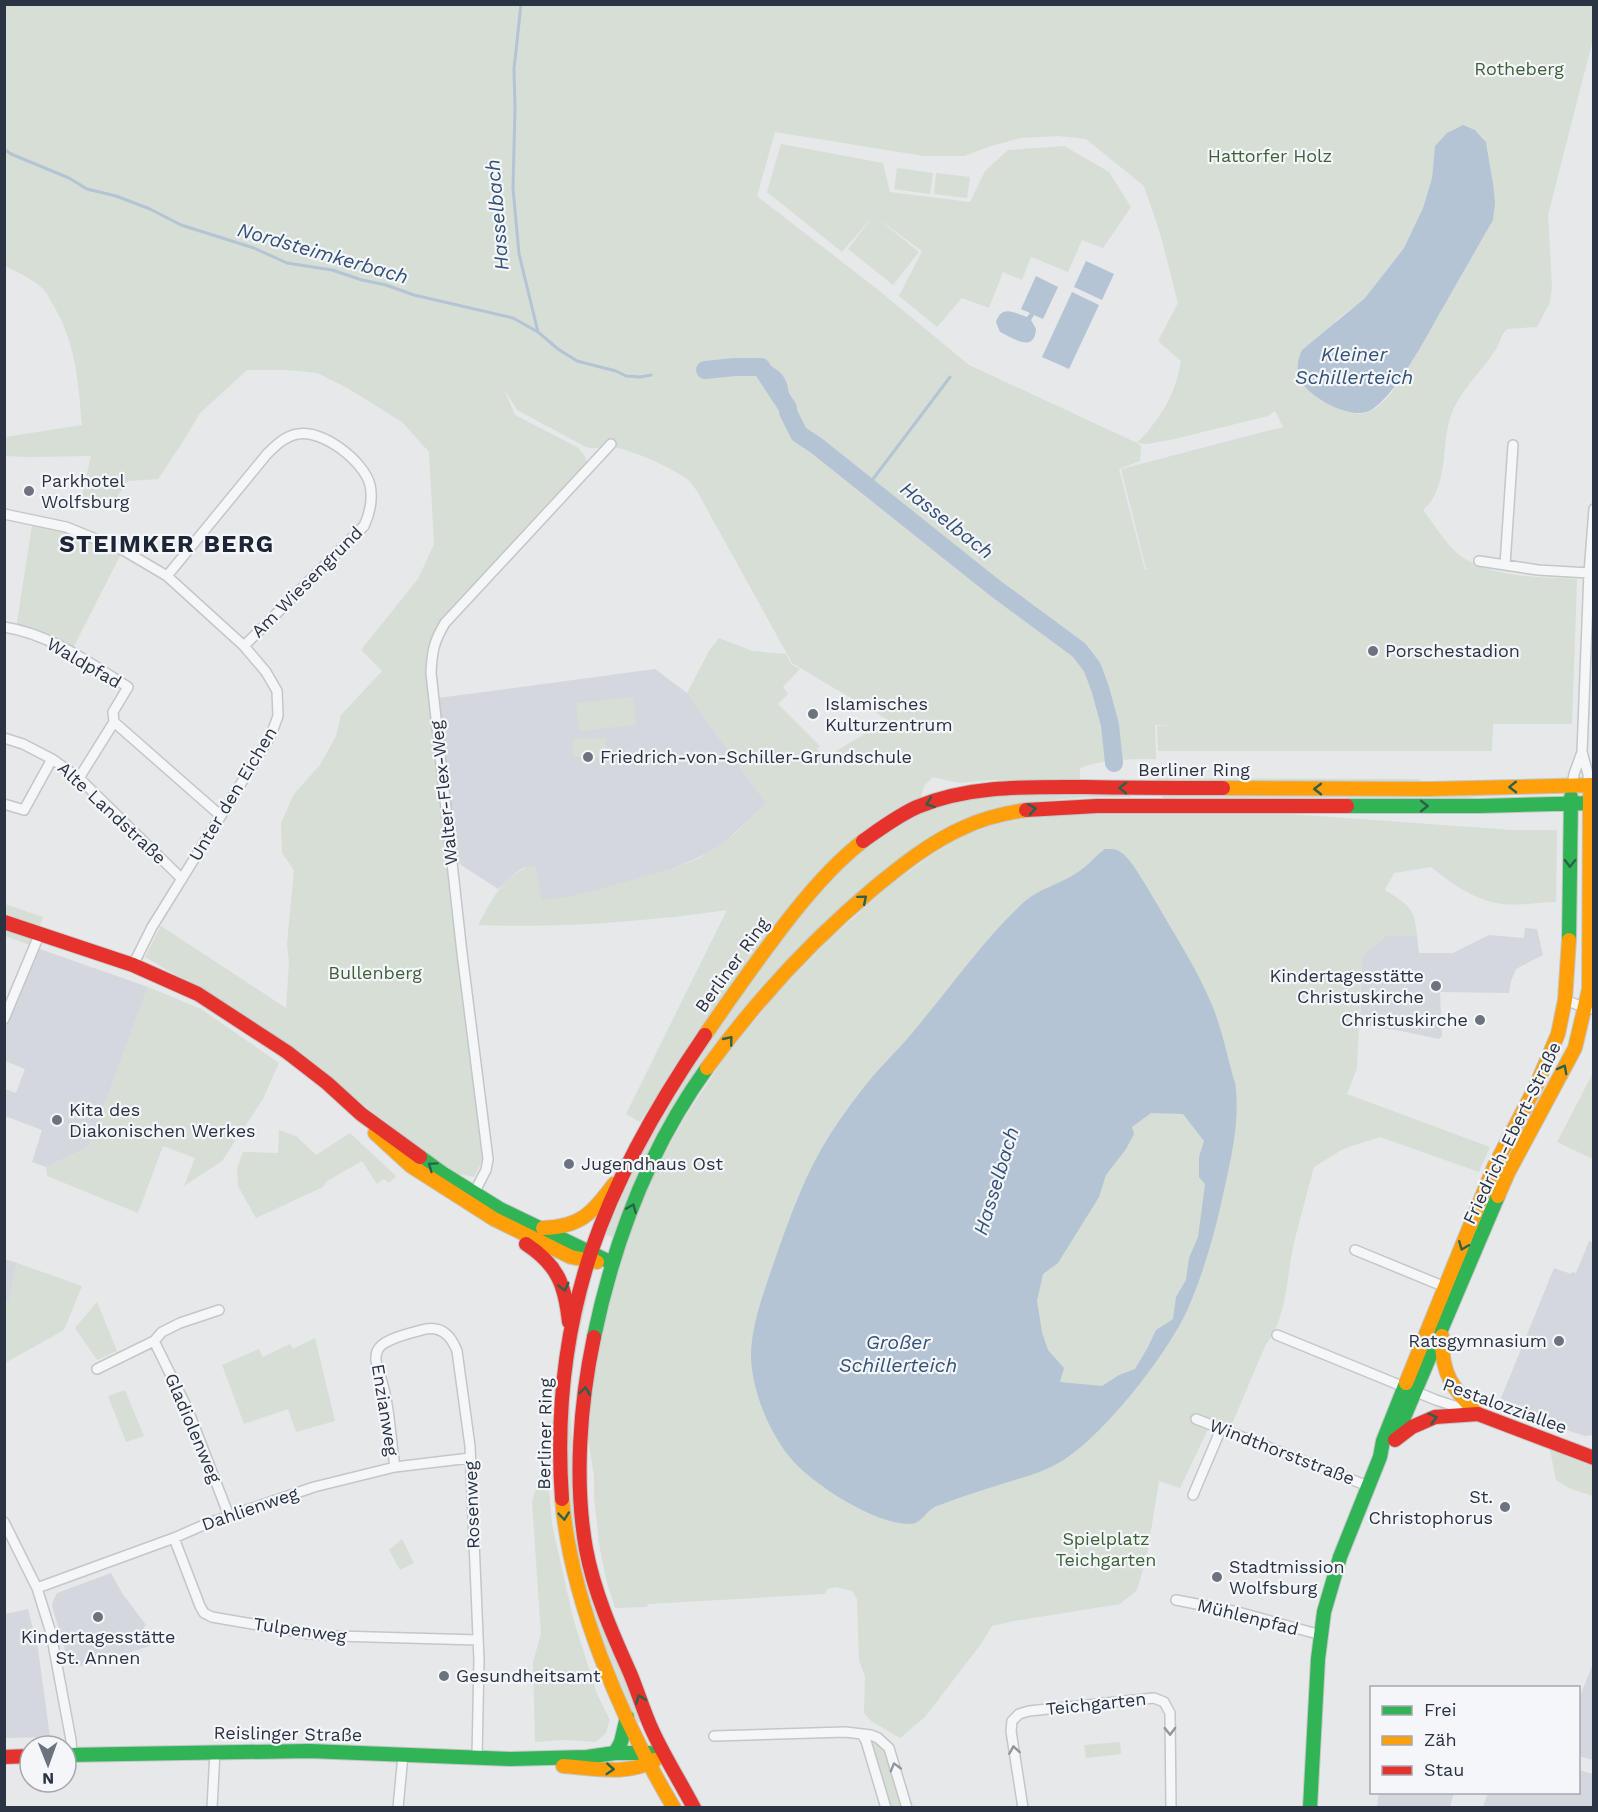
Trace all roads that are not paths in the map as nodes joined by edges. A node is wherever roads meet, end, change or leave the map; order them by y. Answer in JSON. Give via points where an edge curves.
{"nodes":[{"id":1,"x":610,"y":444,"type":"dead end"},
{"id":2,"x":1513,"y":445,"type":"dead end"},
{"id":3,"x":1593,"y":509,"type":"edge"},
{"id":4,"x":4,"y":514,"type":"edge"},
{"id":5,"x":1593,"y":541,"type":"edge"},
{"id":6,"x":1479,"y":561,"type":"dead end"},
{"id":7,"x":1505,"y":565,"type":"junction"},
{"id":8,"x":1589,"y":573,"type":"junction"},
{"id":9,"x":166,"y":576,"type":"junction"},
{"id":10,"x":4,"y":627,"type":"edge"},
{"id":11,"x":244,"y":646,"type":"junction"},
{"id":12,"x":114,"y":722,"type":"junction"},
{"id":13,"x":4,"y":738,"type":"edge"},
{"id":14,"x":1582,"y":752,"type":"junction"},
{"id":15,"x":52,"y":759,"type":"junction"},
{"id":16,"x":79,"y":778,"type":"junction"},
{"id":17,"x":1591,"y":785,"type":"edge"},
{"id":18,"x":1572,"y":786,"type":"junction"},
{"id":19,"x":1592,"y":803,"type":"edge"},
{"id":20,"x":4,"y":804,"type":"edge"},
{"id":21,"x":1570,"y":804,"type":"junction"},
{"id":22,"x":221,"y":816,"type":"junction"},
{"id":23,"x":182,"y":879,"type":"junction"},
{"id":24,"x":4,"y":922,"type":"edge"},
{"id":25,"x":40,"y":933,"type":"junction"},
{"id":26,"x":133,"y":965,"type":"junction"},
{"id":27,"x":1565,"y":1000,"type":"junction"},
{"id":28,"x":1590,"y":1009,"type":"edge"},
{"id":29,"x":4,"y":1018,"type":"edge"},
{"id":30,"x":626,"y":1168,"type":"junction"},
{"id":31,"x":471,"y":1198,"type":"junction"},
{"id":32,"x":494,"y":1218,"type":"junction"},
{"id":33,"x":537,"y":1228,"type":"junction"},
{"id":34,"x":1355,"y":1250,"type":"dead end"},
{"id":35,"x":590,"y":1256,"type":"junction"},
{"id":36,"x":612,"y":1263,"type":"junction"},
{"id":37,"x":1451,"y":1290,"type":"junction"},
{"id":38,"x":219,"y":1310,"type":"dead end"},
{"id":39,"x":1442,"y":1329,"type":"junction"},
{"id":40,"x":570,"y":1332,"type":"junction"},
{"id":41,"x":1277,"y":1335,"type":"dead end"},
{"id":42,"x":154,"y":1341,"type":"junction"},
{"id":43,"x":376,"y":1352,"type":"joint"},
{"id":44,"x":97,"y":1369,"type":"dead end"},
{"id":45,"x":1410,"y":1389,"type":"junction"},
{"id":46,"x":1478,"y":1414,"type":"junction"},
{"id":47,"x":1196,"y":1419,"type":"dead end"},
{"id":48,"x":1221,"y":1429,"type":"junction"},
{"id":49,"x":1394,"y":1440,"type":"junction"},
{"id":50,"x":1380,"y":1457,"type":"junction"},
{"id":51,"x":470,"y":1458,"type":"junction"},
{"id":52,"x":1593,"y":1458,"type":"edge"},
{"id":53,"x":395,"y":1467,"type":"junction"},
{"id":54,"x":1368,"y":1486,"type":"junction"},
{"id":55,"x":1193,"y":1495,"type":"dead end"},
{"id":56,"x":229,"y":1516,"type":"junction"},
{"id":57,"x":4,"y":1522,"type":"edge"},
{"id":58,"x":174,"y":1538,"type":"junction"},
{"id":59,"x":37,"y":1588,"type":"junction"},
{"id":60,"x":1176,"y":1600,"type":"dead end"},
{"id":61,"x":1321,"y":1635,"type":"junction"},
{"id":62,"x":478,"y":1640,"type":"junction"},
{"id":63,"x":627,"y":1717,"type":"junction"},
{"id":64,"x":70,"y":1734,"type":"edge"},
{"id":65,"x":866,"y":1734,"type":"junction"},
{"id":66,"x":714,"y":1736,"type":"dead end"},
{"id":67,"x":215,"y":1751,"type":"junction"},
{"id":68,"x":615,"y":1752,"type":"junction"},
{"id":69,"x":664,"y":1753,"type":"junction"},
{"id":70,"x":78,"y":1755,"type":"edge"},
{"id":71,"x":403,"y":1755,"type":"junction"},
{"id":72,"x":477,"y":1758,"type":"junction"},
{"id":73,"x":647,"y":1758,"type":"junction"},
{"id":74,"x":510,"y":1759,"type":"junction"},
{"id":75,"x":212,"y":1808,"type":"edge"},
{"id":76,"x":398,"y":1808,"type":"edge"},
{"id":77,"x":674,"y":1808,"type":"edge"},
{"id":78,"x":694,"y":1808,"type":"edge"},
{"id":79,"x":886,"y":1808,"type":"edge"},
{"id":80,"x":907,"y":1808,"type":"edge"},
{"id":81,"x":1023,"y":1808,"type":"edge"},
{"id":82,"x":1171,"y":1808,"type":"edge"},
{"id":83,"x":1310,"y":1808,"type":"edge"}],
"edges":[{"from":1,"to":31,"type":"street","name":"Walter-Flex-Weg","via":[[445,623],[432,655],[450,857],[488,1159]]},
{"from":2,"to":7,"type":"street"},
{"from":3,"to":5,"type":"street"},
{"from":4,"to":9,"type":"street","name":"Unter den Eichen","via":[[66,527],[123,550]]},
{"from":5,"to":8,"type":"street"},
{"from":6,"to":7,"type":"street"},
{"from":7,"to":8,"type":"street"},
{"from":8,"to":14,"type":"street"},
{"from":9,"to":11,"type":"street","name":"Unter den Eichen"},
{"from":9,"to":11,"type":"street","name":"Am Wiesengrund","via":[[267,454],[286,438],[318,435],[354,460],[368,477],[370,486],[371,506],[364,526]]},
{"from":10,"to":12,"type":"street","name":"Waldpfad","via":[[35,635],[71,652],[128,687],[113,712]]},
{"from":11,"to":22,"type":"street","name":"Unter den Eichen","via":[[267,672],[277,691],[278,716],[271,735]]},
{"from":12,"to":16,"type":"street","name":"Waldpfad"},
{"from":12,"to":22,"type":"street"},
{"from":13,"to":15,"type":"street","name":"Alte Landstraße"},
{"from":14,"to":17,"type":"street"},
{"from":14,"to":18,"type":"street"},
{"from":15,"to":16,"type":"street","name":"Alte Landstraße"},
{"from":15,"to":20,"type":"street","via":[[24,810]]},
{"from":16,"to":23,"type":"street","name":"Alte Landstraße"},
{"from":17,"to":18,"type":"street","name":"Berliner Ring"},
{"from":17,"to":19,"type":"street","name":"Friedrich-Ebert-Straße"},
{"from":18,"to":21,"type":"street","name":"Friedrich-Ebert-Straße"},
{"from":18,"to":30,"type":"street","name":"Berliner Ring","one_way":true,"via":[[1013,788],[950,796],[922,806],[879,829],[847,854],[787,920],[698,1043]]},
{"from":19,"to":21,"type":"street","name":"Berliner Ring"},
{"from":19,"to":28,"type":"street","name":"Friedrich-Ebert-Straße"},
{"from":21,"to":27,"type":"street","name":"Friedrich-Ebert-Straße","one_way":true},
{"from":36,"to":21,"type":"street","name":"Berliner Ring","one_way":true,"via":[[652,1162],[685,1100],[765,995],[828,930],[888,877],[964,827],[1040,808]]},
{"from":22,"to":23,"type":"street","name":"Unter den Eichen"},
{"from":23,"to":26,"type":"street","name":"Unter den Eichen"},
{"from":24,"to":25,"type":"street"},
{"from":25,"to":26,"type":"street"},
{"from":25,"to":29,"type":"street"},
{"from":26,"to":31,"type":"street","via":[[198,994],[244,1022],[327,1083],[411,1166]]},
{"from":27,"to":28,"type":"street"},
{"from":27,"to":37,"type":"street","name":"Friedrich-Ebert-Straße","one_way":true,"via":[[1558,1034],[1494,1167]]},
{"from":37,"to":28,"type":"street","name":"Friedrich-Ebert-Straße","one_way":true,"via":[[1575,1048]]},
{"from":30,"to":33,"type":"street","via":[[585,1218],[568,1226]]},
{"from":30,"to":35,"type":"street","name":"Berliner Ring"},
{"from":31,"to":32,"type":"street"},
{"from":31,"to":33,"type":"street"},
{"from":32,"to":35,"type":"street","via":[[571,1257]]},
{"from":32,"to":40,"type":"street","one_way":true,"via":[[538,1251],[557,1271],[567,1301]]},
{"from":33,"to":35,"type":"street"},
{"from":34,"to":37,"type":"street"},
{"from":35,"to":36,"type":"street"},
{"from":35,"to":40,"type":"street","name":"Berliner Ring"},
{"from":69,"to":36,"type":"street","name":"Berliner Ring","one_way":true,"via":[[613,1635],[595,1583],[583,1530],[584,1402],[596,1320]]},
{"from":37,"to":39,"type":"street","name":"Friedrich-Ebert-Straße"},
{"from":37,"to":45,"type":"street","name":"Friedrich-Ebert-Straße"},
{"from":38,"to":42,"type":"street","via":[[180,1323]]},
{"from":39,"to":45,"type":"street","name":"Friedrich-Ebert-Straße"},
{"from":39,"to":46,"type":"street","via":[[1440,1353],[1445,1373],[1454,1389]]},
{"from":40,"to":63,"type":"street","name":"Berliner Ring","one_way":true,"via":[[561,1418],[560,1474],[566,1526],[588,1621]]},
{"from":41,"to":45,"type":"street","name":"Pestalozziallee"},
{"from":42,"to":44,"type":"street"},
{"from":42,"to":56,"type":"street","name":"Gladiolenweg","via":[[188,1410]]},
{"from":43,"to":51,"type":"street","name":"Rosenweg","via":[[381,1345],[430,1328],[444,1331],[453,1340]]},
{"from":43,"to":53,"type":"street","name":"Enzianweg","via":[[389,1408]]},
{"from":45,"to":46,"type":"street","name":"Pestalozziallee"},
{"from":45,"to":49,"type":"street","name":"Friedrich-Ebert-Straße"},
{"from":45,"to":50,"type":"street","name":"Friedrich-Ebert-Straße","via":[[1383,1442]]},
{"from":49,"to":46,"type":"street","one_way":true,"via":[[1435,1417]]},
{"from":46,"to":52,"type":"street","name":"Pestalozziallee"},
{"from":47,"to":48,"type":"street","name":"Windthorststraße"},
{"from":48,"to":54,"type":"street","name":"Windthorststraße"},
{"from":48,"to":55,"type":"street"},
{"from":49,"to":50,"type":"street","name":"Friedrich-Ebert-Straße"},
{"from":50,"to":54,"type":"street","name":"Friedrich-Ebert-Straße"},
{"from":51,"to":53,"type":"street","name":"Dahlienweg"},
{"from":51,"to":62,"type":"street","name":"Rosenweg"},
{"from":53,"to":56,"type":"street","name":"Dahlienweg","via":[[314,1487]]},
{"from":54,"to":61,"type":"street","name":"Friedrich-Ebert-Straße","via":[[1330,1588]]},
{"from":56,"to":58,"type":"street","name":"Dahlienweg"},
{"from":57,"to":59,"type":"street"},
{"from":58,"to":59,"type":"street","name":"Dahlienweg"},
{"from":58,"to":62,"type":"street","name":"Tulpenweg","via":[[200,1606],[212,1617],[310,1634]]},
{"from":59,"to":64,"type":"street","via":[[51,1633]]},
{"from":60,"to":61,"type":"street","name":"Mühlenpfad"},
{"from":61,"to":83,"type":"street","name":"Friedrich-Ebert-Straße"},
{"from":62,"to":72,"type":"street","name":"Rosenweg"},
{"from":63,"to":68,"type":"street"},
{"from":63,"to":73,"type":"street","name":"Berliner Ring"},
{"from":65,"to":66,"type":"street"},
{"from":65,"to":79,"type":"street"},
{"from":80,"to":65,"type":"street","one_way":true,"via":[[889,1748]]},
{"from":67,"to":70,"type":"street","name":"Reislinger Straße"},
{"from":67,"to":71,"type":"street","name":"Reislinger Straße"},
{"from":67,"to":75,"type":"street"},
{"from":68,"to":73,"type":"street","name":"Reislinger Straße"},
{"from":68,"to":74,"type":"street","name":"Reislinger Straße","via":[[587,1757]]},
{"from":69,"to":73,"type":"street","name":"Reislinger Straße"},
{"from":69,"to":78,"type":"street","name":"Berliner Ring"},
{"from":71,"to":72,"type":"street","name":"Reislinger Straße"},
{"from":71,"to":76,"type":"street"},
{"from":72,"to":74,"type":"street","name":"Reislinger Straße"},
{"from":74,"to":73,"type":"street","name":"Reislinger Straße","one_way":true,"via":[[622,1770]]},
{"from":73,"to":77,"type":"street","name":"Berliner Ring"},
{"from":81,"to":82,"type":"street","name":"Teichgarten","one_way":true,"via":[[1011,1731],[1012,1721],[1019,1714],[1154,1698],[1164,1702],[1170,1713]]}]}
